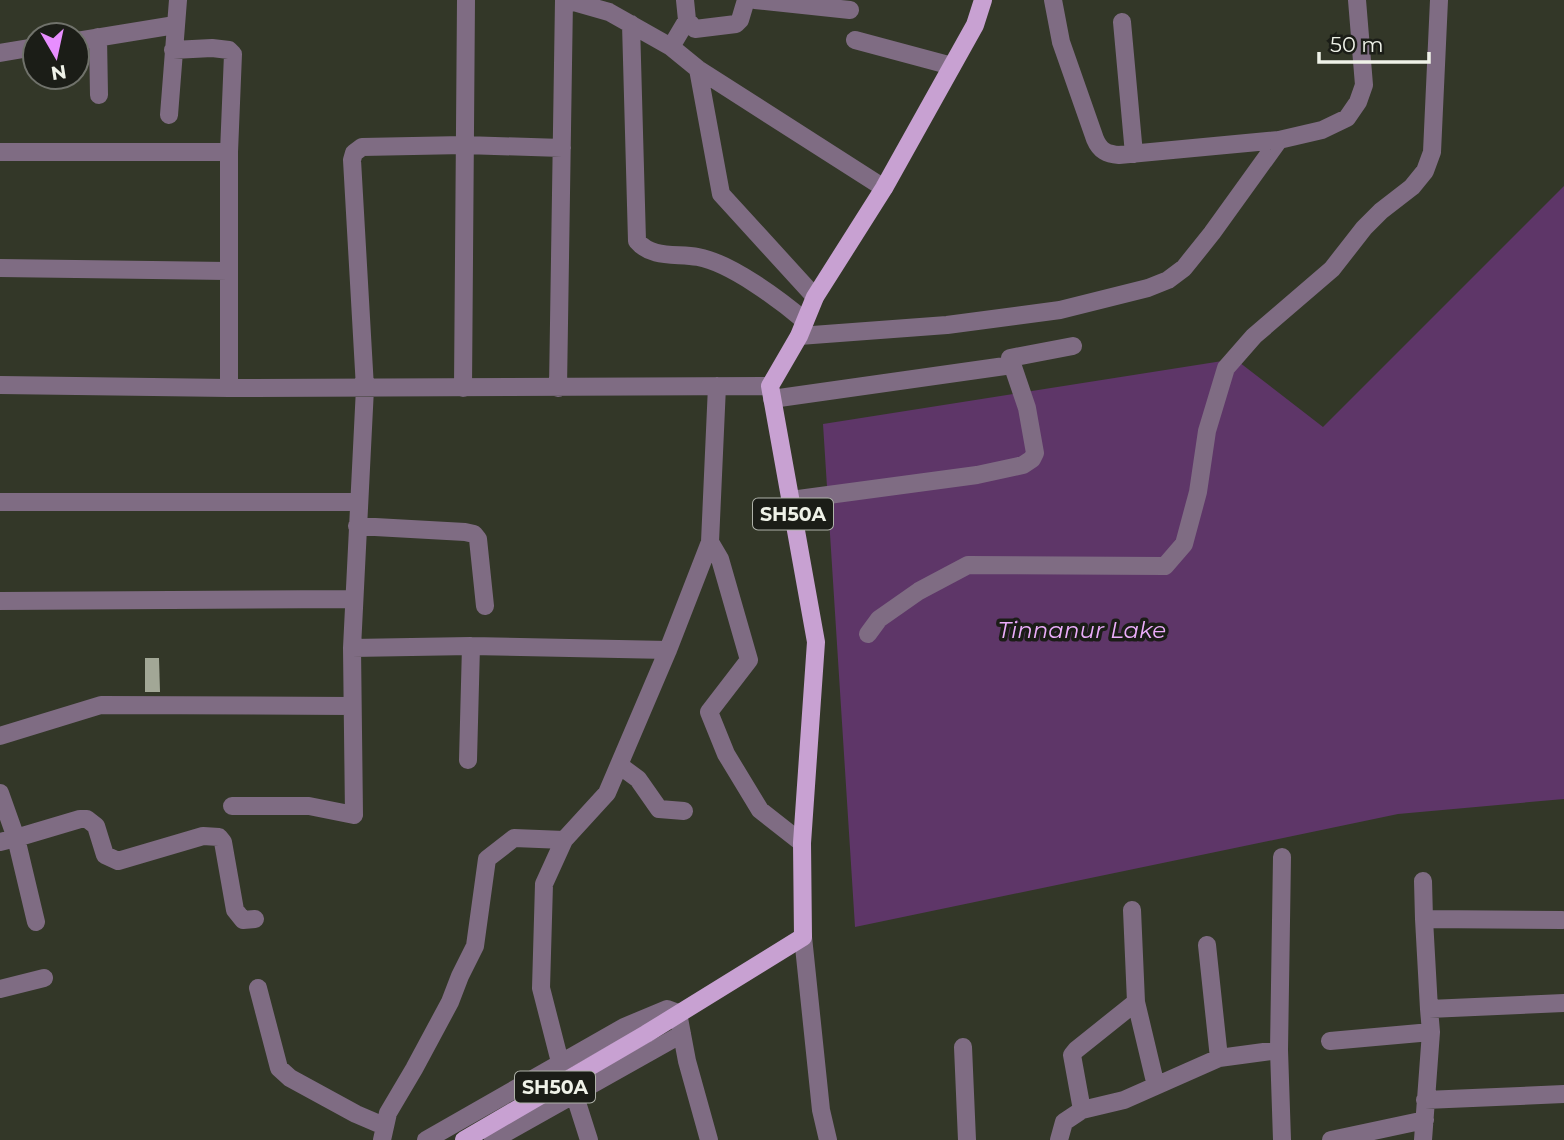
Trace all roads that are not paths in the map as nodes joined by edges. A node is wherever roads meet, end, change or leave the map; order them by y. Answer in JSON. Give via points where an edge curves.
{"nodes":[{"id":1,"x":178,"y":0,"type":"edge"},
{"id":2,"x":466,"y":0,"type":"edge"},
{"id":3,"x":566,"y":0,"type":"edge"},
{"id":4,"x":685,"y":0,"type":"edge"},
{"id":5,"x":746,"y":0,"type":"edge"},
{"id":6,"x":755,"y":0,"type":"edge"},
{"id":7,"x":984,"y":0,"type":"edge"},
{"id":8,"x":1053,"y":0,"type":"edge"},
{"id":9,"x":1357,"y":0,"type":"edge"},
{"id":10,"x":1438,"y":0,"type":"edge"},
{"id":11,"x":850,"y":10,"type":"dead end"},
{"id":12,"x":687,"y":20,"type":"junction"},
{"id":13,"x":1122,"y":22,"type":"dead end"},
{"id":14,"x":631,"y":24,"type":"junction"},
{"id":15,"x":175,"y":25,"type":"junction"},
{"id":16,"x":98,"y":37,"type":"junction"},
{"id":17,"x":91,"y":38,"type":"edge"},
{"id":18,"x":855,"y":40,"type":"dead end"},
{"id":19,"x":671,"y":47,"type":"junction"},
{"id":20,"x":21,"y":49,"type":"edge"},
{"id":21,"x":173,"y":50,"type":"junction"},
{"id":22,"x":0,"y":53,"type":"edge"},
{"id":23,"x":952,"y":66,"type":"junction"},
{"id":24,"x":698,"y":69,"type":"junction"},
{"id":25,"x":99,"y":95,"type":"dead end"},
{"id":26,"x":169,"y":115,"type":"dead end"},
{"id":27,"x":1279,"y":140,"type":"junction"},
{"id":28,"x":464,"y":145,"type":"junction"},
{"id":29,"x":562,"y":148,"type":"junction"},
{"id":30,"x":0,"y":152,"type":"edge"},
{"id":31,"x":229,"y":152,"type":"junction"},
{"id":32,"x":1134,"y":154,"type":"junction"},
{"id":33,"x":884,"y":188,"type":"junction"},
{"id":34,"x":0,"y":268,"type":"edge"},
{"id":35,"x":228,"y":271,"type":"junction"},
{"id":36,"x":815,"y":297,"type":"junction"},
{"id":37,"x":802,"y":329,"type":"junction"},
{"id":38,"x":1073,"y":346,"type":"dead end"},
{"id":39,"x":1013,"y":365,"type":"junction"},
{"id":40,"x":0,"y":385,"type":"edge"},
{"id":41,"x":717,"y":386,"type":"junction"},
{"id":42,"x":229,"y":388,"type":"junction"},
{"id":43,"x":365,"y":388,"type":"junction"},
{"id":44,"x":463,"y":388,"type":"junction"},
{"id":45,"x":558,"y":388,"type":"junction"},
{"id":46,"x":771,"y":392,"type":"junction"},
{"id":47,"x":790,"y":500,"type":"junction"},
{"id":48,"x":0,"y":502,"type":"edge"},
{"id":49,"x":359,"y":502,"type":"junction"},
{"id":50,"x":357,"y":526,"type":"junction"},
{"id":51,"x":710,"y":542,"type":"junction"},
{"id":52,"x":353,"y":599,"type":"junction"},
{"id":53,"x":0,"y":601,"type":"edge"},
{"id":54,"x":485,"y":606,"type":"dead end"},
{"id":55,"x":868,"y":634,"type":"dead end"},
{"id":56,"x":471,"y":646,"type":"junction"},
{"id":57,"x":352,"y":648,"type":"junction"},
{"id":58,"x":668,"y":650,"type":"junction"},
{"id":59,"x":352,"y":706,"type":"junction"},
{"id":60,"x":0,"y":736,"type":"edge"},
{"id":61,"x":468,"y":760,"type":"dead end"},
{"id":62,"x":619,"y":765,"type":"junction"},
{"id":63,"x":0,"y":793,"type":"edge"},
{"id":64,"x":232,"y":806,"type":"dead end"},
{"id":65,"x":684,"y":811,"type":"dead end"},
{"id":66,"x":8,"y":840,"type":"edge"},
{"id":67,"x":564,"y":840,"type":"junction"},
{"id":68,"x":802,"y":843,"type":"junction"},
{"id":69,"x":1282,"y":857,"type":"dead end"},
{"id":70,"x":1423,"y":881,"type":"dead end"},
{"id":71,"x":1132,"y":910,"type":"dead end"},
{"id":72,"x":255,"y":919,"type":"dead end"},
{"id":73,"x":1424,"y":919,"type":"junction"},
{"id":74,"x":1562,"y":920,"type":"dead end"},
{"id":75,"x":36,"y":922,"type":"dead end"},
{"id":76,"x":803,"y":937,"type":"junction"},
{"id":77,"x":1207,"y":945,"type":"dead end"},
{"id":78,"x":44,"y":978,"type":"dead end"},
{"id":79,"x":258,"y":988,"type":"dead end"},
{"id":80,"x":0,"y":989,"type":"edge"},
{"id":81,"x":1136,"y":1002,"type":"junction"},
{"id":82,"x":1564,"y":1003,"type":"edge"},
{"id":83,"x":1429,"y":1009,"type":"junction"},
{"id":84,"x":678,"y":1013,"type":"junction"},
{"id":85,"x":1431,"y":1032,"type":"junction"},
{"id":86,"x":682,"y":1034,"type":"junction"},
{"id":87,"x":1330,"y":1041,"type":"dead end"},
{"id":88,"x":963,"y":1046,"type":"dead end"},
{"id":89,"x":1279,"y":1050,"type":"junction"},
{"id":90,"x":1219,"y":1058,"type":"junction"},
{"id":91,"x":560,"y":1062,"type":"junction"},
{"id":92,"x":1156,"y":1086,"type":"junction"},
{"id":93,"x":574,"y":1093,"type":"junction"},
{"id":94,"x":1564,"y":1094,"type":"edge"},
{"id":95,"x":1425,"y":1100,"type":"junction"},
{"id":96,"x":1082,"y":1110,"type":"junction"},
{"id":97,"x":1425,"y":1120,"type":"junction"},
{"id":98,"x":526,"y":1121,"type":"junction"},
{"id":99,"x":383,"y":1133,"type":"edge"},
{"id":100,"x":426,"y":1140,"type":"edge"},
{"id":101,"x":464,"y":1140,"type":"edge"},
{"id":102,"x":494,"y":1140,"type":"edge"},
{"id":103,"x":527,"y":1140,"type":"edge"},
{"id":104,"x":589,"y":1140,"type":"edge"},
{"id":105,"x":709,"y":1140,"type":"edge"},
{"id":106,"x":828,"y":1140,"type":"edge"},
{"id":107,"x":967,"y":1140,"type":"edge"},
{"id":108,"x":1059,"y":1140,"type":"edge"},
{"id":109,"x":1282,"y":1140,"type":"edge"},
{"id":110,"x":1331,"y":1140,"type":"edge"},
{"id":111,"x":1423,"y":1140,"type":"edge"}],
"edges":[{"from":1,"to":15,"type":"street"},
{"from":2,"to":28,"type":"street"},
{"from":3,"to":14,"type":"street","via":[[610,12]]},
{"from":3,"to":29,"type":"street"},
{"from":4,"to":12,"type":"street"},
{"from":5,"to":12,"type":"street","via":[[736,24],[695,29]]},
{"from":6,"to":11,"type":"street"},
{"from":7,"to":23,"type":"main road"},
{"from":8,"to":32,"type":"street","via":[[1061,42],[1099,148],[1108,154]]},
{"from":9,"to":27,"type":"street","via":[[1364,85],[1358,102],[1347,118],[1322,130]]},
{"from":10,"to":55,"type":"street","via":[[1432,152],[1425,171],[1364,228],[1332,269],[1254,337],[1226,368],[1207,431],[1184,544],[1165,566],[968,565],[919,591],[879,619]]},
{"from":12,"to":19,"type":"street"},
{"from":13,"to":32,"type":"street"},
{"from":14,"to":19,"type":"street"},
{"from":14,"to":37,"type":"street","via":[[637,241],[655,253],[699,257],[721,265],[779,300]]},
{"from":15,"to":16,"type":"street"},
{"from":15,"to":21,"type":"street"},
{"from":16,"to":17,"type":"street"},
{"from":16,"to":25,"type":"street"},
{"from":18,"to":23,"type":"street"},
{"from":19,"to":24,"type":"street"},
{"from":20,"to":22,"type":"street"},
{"from":21,"to":26,"type":"street"},
{"from":21,"to":31,"type":"street","via":[[212,48],[233,54]]},
{"from":23,"to":33,"type":"main road"},
{"from":24,"to":33,"type":"street"},
{"from":24,"to":36,"type":"street","via":[[721,194]]},
{"from":27,"to":32,"type":"street"},
{"from":27,"to":37,"type":"street","via":[[1212,233],[1168,280],[1060,310],[947,325]]},
{"from":28,"to":29,"type":"street"},
{"from":28,"to":43,"type":"street","via":[[362,147],[354,153]]},
{"from":28,"to":44,"type":"street"},
{"from":29,"to":45,"type":"street"},
{"from":30,"to":31,"type":"street"},
{"from":31,"to":35,"type":"street"},
{"from":33,"to":36,"type":"main road"},
{"from":34,"to":35,"type":"street"},
{"from":35,"to":42,"type":"street"},
{"from":36,"to":37,"type":"main road"},
{"from":37,"to":46,"type":"main road"},
{"from":38,"to":39,"type":"street","via":[[1010,358]]},
{"from":39,"to":46,"type":"street"},
{"from":39,"to":47,"type":"street","via":[[1035,453],[1023,465]]},
{"from":40,"to":42,"type":"street"},
{"from":41,"to":45,"type":"street"},
{"from":41,"to":46,"type":"street"},
{"from":41,"to":51,"type":"street"},
{"from":42,"to":43,"type":"street"},
{"from":43,"to":44,"type":"street"},
{"from":43,"to":49,"type":"street"},
{"from":44,"to":45,"type":"street"},
{"from":46,"to":47,"type":"main road","number":"SH50A"},
{"from":47,"to":68,"type":"main road","number":"SH50A","via":[[816,642]]},
{"from":48,"to":49,"type":"street"},
{"from":49,"to":50,"type":"street"},
{"from":50,"to":52,"type":"street"},
{"from":50,"to":54,"type":"street","via":[[474,534]]},
{"from":51,"to":58,"type":"street"},
{"from":51,"to":68,"type":"street","via":[[720,559],[749,660],[709,712],[726,754],[760,810]]},
{"from":52,"to":53,"type":"street"},
{"from":52,"to":57,"type":"street"},
{"from":56,"to":57,"type":"street"},
{"from":56,"to":58,"type":"street"},
{"from":56,"to":61,"type":"street"},
{"from":57,"to":59,"type":"street"},
{"from":58,"to":62,"type":"street"},
{"from":59,"to":60,"type":"street","via":[[102,705]]},
{"from":59,"to":64,"type":"street","via":[[354,815],[309,806]]},
{"from":62,"to":65,"type":"street","via":[[638,779],[659,809]]},
{"from":62,"to":67,"type":"street","via":[[607,793]]},
{"from":63,"to":66,"type":"street"},
{"from":66,"to":72,"type":"street","via":[[87,819],[96,826],[105,855],[118,862],[203,836],[219,837],[235,910],[243,920]]},
{"from":66,"to":75,"type":"street"},
{"from":67,"to":91,"type":"street","via":[[544,884],[541,988]]},
{"from":67,"to":99,"type":"street","via":[[514,838],[486,859],[475,946],[450,1002],[388,1113]]},
{"from":68,"to":76,"type":"main road","number":"SH50A"},
{"from":69,"to":89,"type":"street"},
{"from":70,"to":73,"type":"street"},
{"from":71,"to":81,"type":"street"},
{"from":73,"to":74,"type":"street"},
{"from":73,"to":83,"type":"street"},
{"from":76,"to":84,"type":"main road","number":"SH50A"},
{"from":76,"to":106,"type":"street"},
{"from":77,"to":90,"type":"street"},
{"from":78,"to":80,"type":"street"},
{"from":79,"to":99,"type":"street","via":[[279,1068]]},
{"from":81,"to":92,"type":"street"},
{"from":81,"to":96,"type":"street","via":[[1072,1055]]},
{"from":82,"to":83,"type":"street"},
{"from":83,"to":85,"type":"street"},
{"from":84,"to":86,"type":"street"},
{"from":84,"to":91,"type":"street","via":[[667,1009]]},
{"from":84,"to":101,"type":"main road","number":"SH50A"},
{"from":85,"to":87,"type":"street"},
{"from":85,"to":95,"type":"street"},
{"from":86,"to":93,"type":"street"},
{"from":86,"to":105,"type":"street"},
{"from":88,"to":107,"type":"street"},
{"from":89,"to":90,"type":"street"},
{"from":89,"to":109,"type":"street"},
{"from":90,"to":92,"type":"street"},
{"from":91,"to":100,"type":"street"},
{"from":92,"to":96,"type":"street"},
{"from":93,"to":98,"type":"street"},
{"from":93,"to":104,"type":"street"},
{"from":94,"to":95,"type":"street"},
{"from":95,"to":97,"type":"street"},
{"from":96,"to":108,"type":"street","via":[[1063,1122]]},
{"from":97,"to":110,"type":"street"},
{"from":97,"to":111,"type":"street"},
{"from":98,"to":102,"type":"street"},
{"from":98,"to":103,"type":"street"}]}
